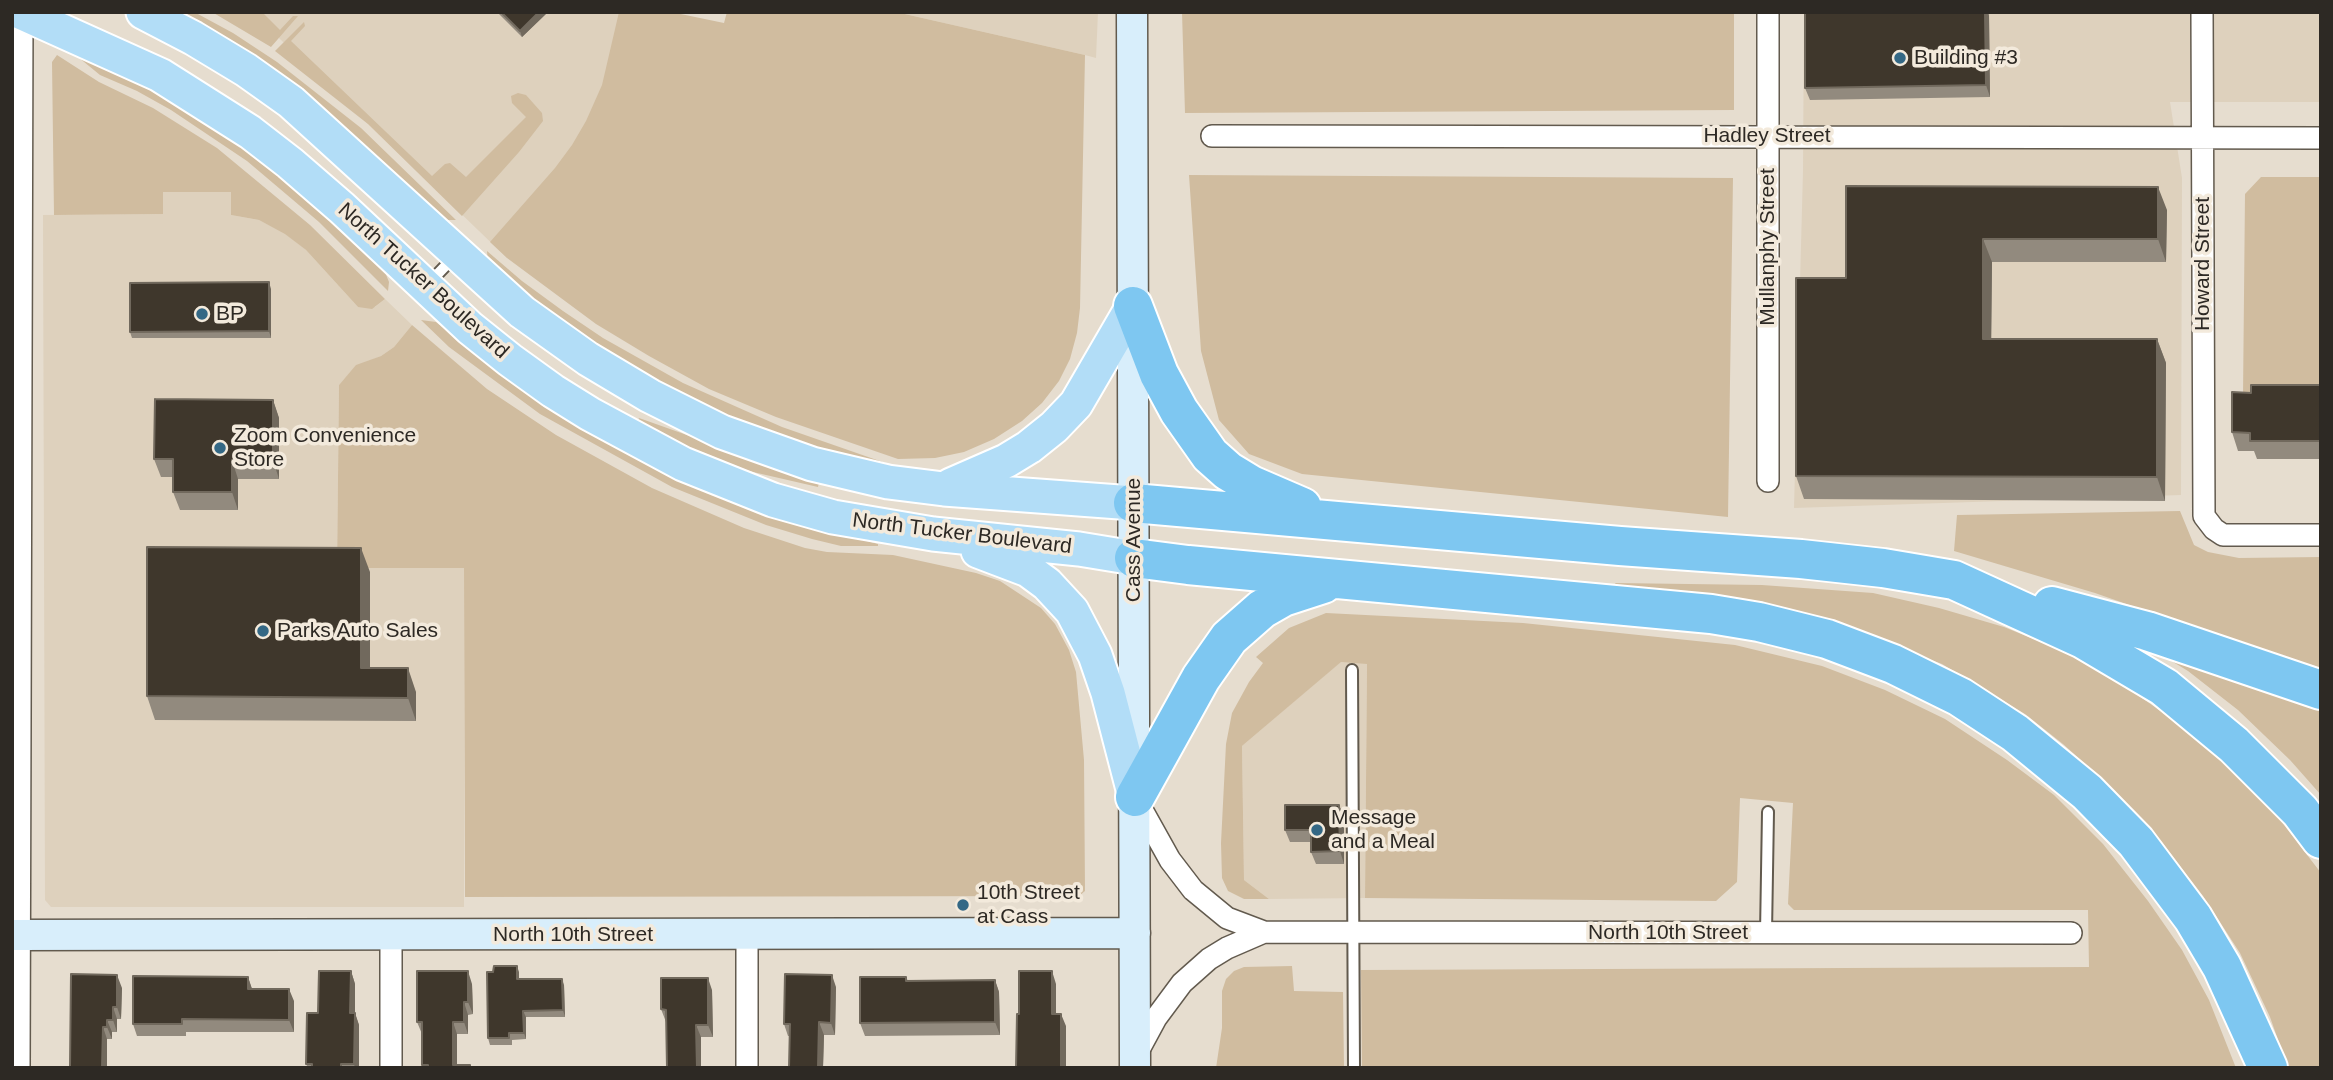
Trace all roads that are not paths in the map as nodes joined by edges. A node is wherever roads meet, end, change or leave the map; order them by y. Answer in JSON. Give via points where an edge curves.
{"nodes":[{"id":1,"x":22,"y":12,"type":"edge"},
{"id":2,"x":143,"y":12,"type":"edge"},
{"id":3,"x":1132,"y":12,"type":"edge"},
{"id":4,"x":1768,"y":12,"type":"edge"},
{"id":5,"x":2202,"y":12,"type":"edge"},
{"id":6,"x":1212,"y":136,"type":"dead end"},
{"id":7,"x":1767,"y":136,"type":"junction"},
{"id":8,"x":2202,"y":138,"type":"junction"},
{"id":9,"x":2321,"y":138,"type":"edge"},
{"id":10,"x":456,"y":255,"type":"junction"},
{"id":11,"x":425,"y":287,"type":"junction"},
{"id":12,"x":1133,"y":306,"type":"junction"},
{"id":13,"x":1768,"y":481,"type":"dead end"},
{"id":14,"x":944,"y":489,"type":"junction"},
{"id":15,"x":1133,"y":503,"type":"junction"},
{"id":16,"x":1343,"y":522,"type":"junction"},
{"id":17,"x":933,"y":534,"type":"junction"},
{"id":18,"x":2321,"y":535,"type":"edge"},
{"id":19,"x":1134,"y":558,"type":"junction"},
{"id":20,"x":1342,"y":580,"type":"junction"},
{"id":21,"x":1954,"y":580,"type":"junction"},
{"id":22,"x":1352,"y":670,"type":"dead end"},
{"id":23,"x":2321,"y":690,"type":"edge"},
{"id":24,"x":1135,"y":797,"type":"junction"},
{"id":25,"x":1768,"y":812,"type":"dead end"},
{"id":26,"x":2321,"y":839,"type":"edge"},
{"id":27,"x":1264,"y":932,"type":"junction"},
{"id":28,"x":1353,"y":932,"type":"junction"},
{"id":29,"x":1135,"y":933,"type":"junction"},
{"id":30,"x":1766,"y":933,"type":"junction"},
{"id":31,"x":2071,"y":933,"type":"dead end"},
{"id":32,"x":391,"y":934,"type":"junction"},
{"id":33,"x":747,"y":934,"type":"junction"},
{"id":34,"x":16,"y":935,"type":"edge"},
{"id":35,"x":1135,"y":1062,"type":"edge"},
{"id":36,"x":19,"y":1068,"type":"edge"},
{"id":37,"x":391,"y":1068,"type":"edge"},
{"id":38,"x":747,"y":1068,"type":"edge"},
{"id":39,"x":1354,"y":1068,"type":"edge"},
{"id":40,"x":2267,"y":1068,"type":"edge"}],
"edges":[{"from":1,"to":11,"type":"main road","name":"North Tucker Boulevard","via":[[160,75],[250,132],[342,208]]},
{"from":1,"to":34,"type":"street"},
{"from":2,"to":10,"type":"main road","name":"North Tucker Boulevard","via":[[225,57],[291,102]]},
{"from":3,"to":12,"type":"street","name":"Cass Avenue"},
{"from":4,"to":7,"type":"street","name":"Mullanphy Street"},
{"from":5,"to":8,"type":"street","name":"Howard Street"},
{"from":6,"to":7,"type":"street","name":"Hadley Street"},
{"from":7,"to":8,"type":"street","name":"Hadley Street"},
{"from":7,"to":13,"type":"street","name":"Mullanphy Street"},
{"from":8,"to":9,"type":"street","name":"Hadley Street"},
{"from":8,"to":18,"type":"street","name":"Howard Street","via":[[2204,516],[2223,535]]},
{"from":10,"to":11,"type":"lane"},
{"from":10,"to":14,"type":"main road","name":"North Tucker Boulevard","via":[[522,313],[588,359],[722,432],[861,477]]},
{"from":11,"to":17,"type":"main road","name":"North Tucker Boulevard","via":[[553,391],[684,464],[773,500]]},
{"from":12,"to":14,"type":"main road","via":[[1076,404],[1055,427],[1006,461]]},
{"from":12,"to":15,"type":"street","name":"Cass Avenue"},
{"from":12,"to":16,"type":"highway","via":[[1159,374],[1210,455],[1251,485]]},
{"from":14,"to":15,"type":"main road","name":"North Tucker Boulevard"},
{"from":15,"to":16,"type":"highway"},
{"from":15,"to":19,"type":"street","name":"Cass Avenue"},
{"from":16,"to":21,"type":"highway","via":[[1801,559]]},
{"from":17,"to":19,"type":"main road","name":"North Tucker Boulevard"},
{"from":17,"to":24,"type":"main road","via":[[1028,570],[1072,611],[1108,693]]},
{"from":19,"to":20,"type":"highway"},
{"from":19,"to":24,"type":"street","name":"Cass Avenue"},
{"from":20,"to":24,"type":"highway","via":[[1283,597],[1229,638],[1200,678]]},
{"from":20,"to":40,"type":"highway","via":[[1736,618],[1827,639],[1936,684],[1997,720],[2052,761],[2136,842],[2193,918],[2222,967]]},
{"from":21,"to":23,"type":"highway","via":[[2147,631]]},
{"from":21,"to":26,"type":"highway","via":[[2083,639],[2164,687],[2234,745],[2300,811]]},
{"from":22,"to":28,"type":"lane"},
{"from":24,"to":27,"type":"street","name":"North 10th Street","via":[[1170,860],[1193,890],[1227,918]]},
{"from":24,"to":29,"type":"street","name":"Cass Avenue"},
{"from":25,"to":30,"type":"lane"},
{"from":27,"to":28,"type":"street","name":"North 10th Street"},
{"from":27,"to":35,"type":"street","name":"North 10th Street","via":[[1218,953],[1182,983],[1156,1018]]},
{"from":28,"to":30,"type":"street","name":"North 10th Street"},
{"from":28,"to":39,"type":"lane"},
{"from":29,"to":33,"type":"street","name":"North 10th Street"},
{"from":29,"to":35,"type":"street","name":"Cass Avenue"},
{"from":30,"to":31,"type":"street","name":"North 10th Street"},
{"from":32,"to":33,"type":"street","name":"North 10th Street"},
{"from":32,"to":34,"type":"street","name":"North 10th Street"},
{"from":32,"to":37,"type":"street"},
{"from":33,"to":38,"type":"street"},
{"from":34,"to":36,"type":"street"}]}
